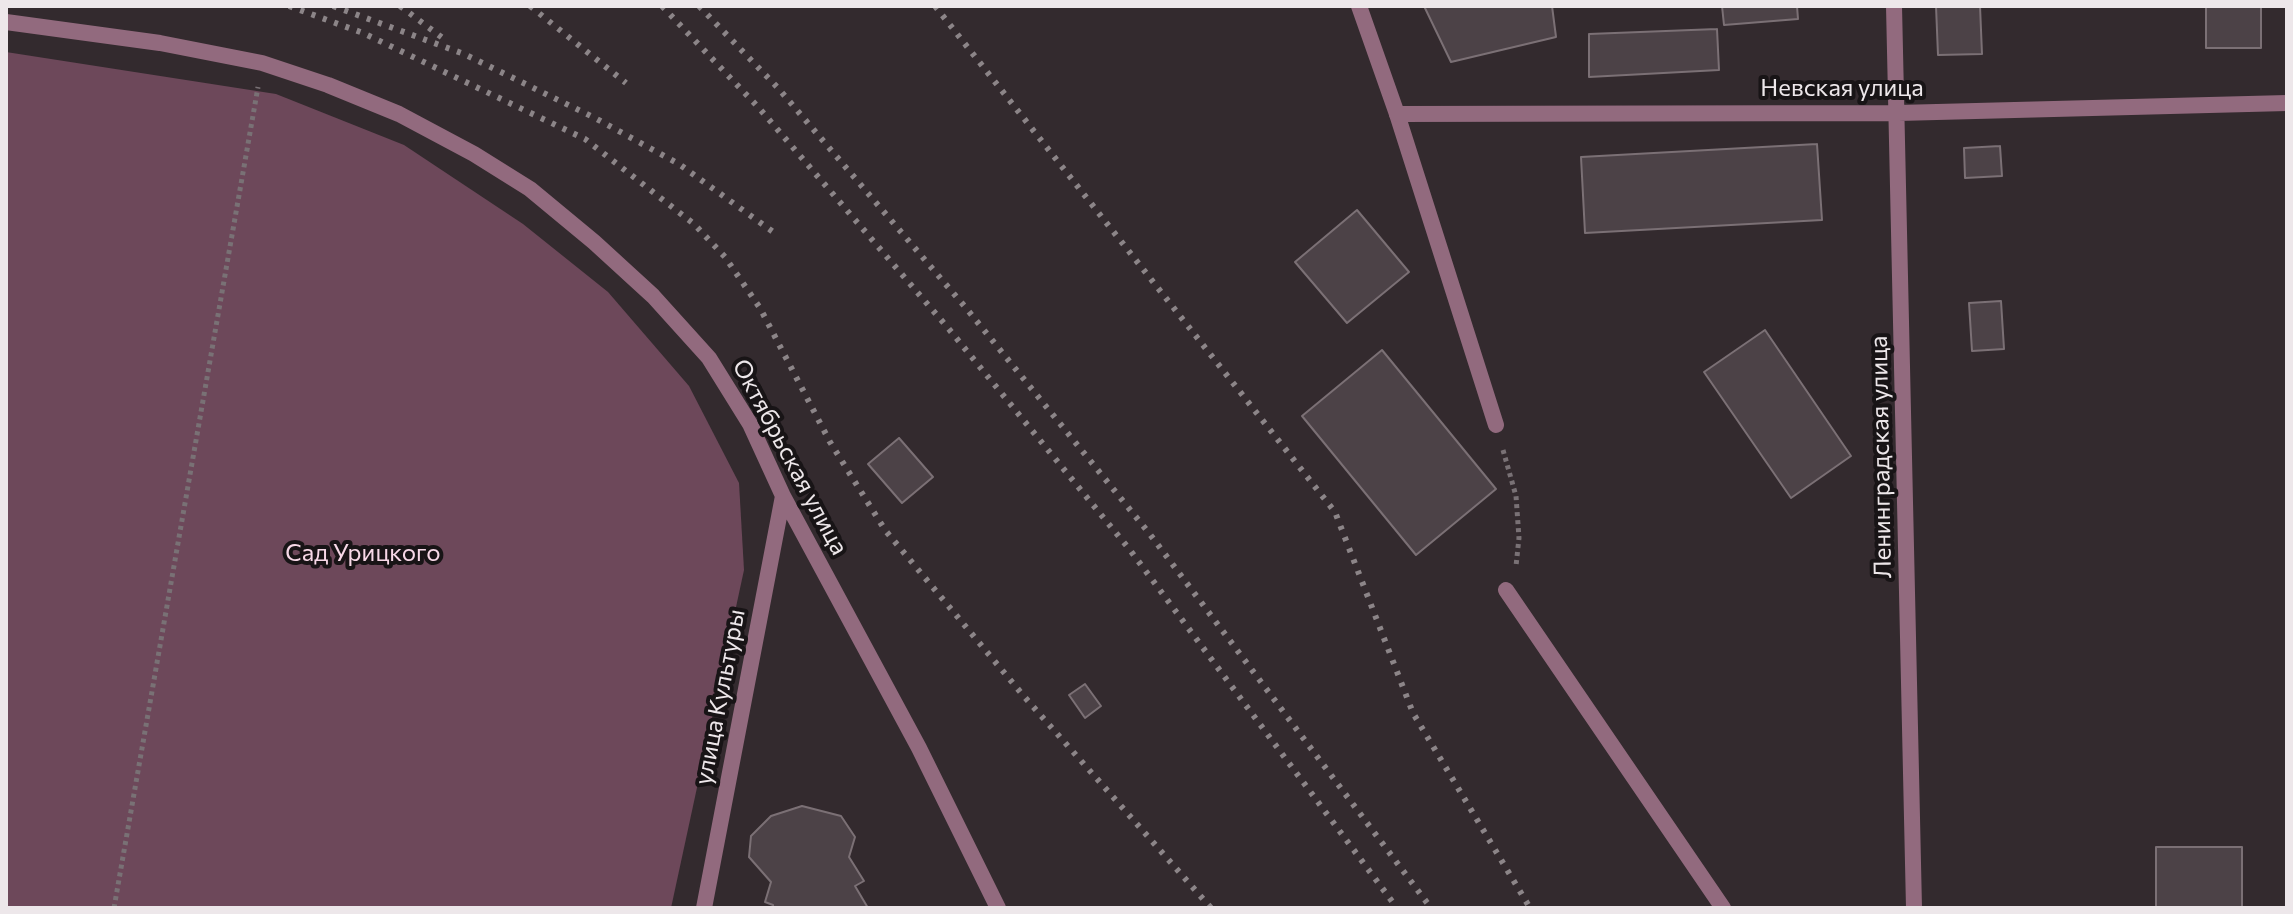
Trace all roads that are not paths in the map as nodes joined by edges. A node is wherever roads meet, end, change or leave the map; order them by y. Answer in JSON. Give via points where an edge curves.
{"nodes":[{"id":1,"x":1359,"y":6,"type":"edge"},
{"id":2,"x":1894,"y":6,"type":"edge"},
{"id":3,"x":6,"y":22,"type":"edge"},
{"id":4,"x":2287,"y":103,"type":"edge"},
{"id":5,"x":1898,"y":113,"type":"junction"},
{"id":6,"x":1397,"y":114,"type":"junction"},
{"id":7,"x":1496,"y":425,"type":"road end"},
{"id":8,"x":783,"y":496,"type":"junction"},
{"id":9,"x":1506,"y":590,"type":"road end"},
{"id":10,"x":704,"y":908,"type":"edge"},
{"id":11,"x":998,"y":908,"type":"edge"},
{"id":12,"x":1723,"y":908,"type":"edge"},
{"id":13,"x":1914,"y":908,"type":"edge"}],
"edges":[{"from":1,"to":6,"type":"street"},
{"from":2,"to":5,"type":"street","name":"Ленинградская улица"},
{"from":3,"to":8,"type":"street","name":"Октябрьская улица","via":[[262,63],[399,114],[530,189],[653,296],[709,358],[750,424]]},
{"from":4,"to":5,"type":"street","name":"Невская улица"},
{"from":5,"to":6,"type":"street","name":"Невская улица"},
{"from":5,"to":13,"type":"street","name":"Ленинградская улица"},
{"from":6,"to":7,"type":"street"},
{"from":8,"to":10,"type":"street","name":"улица Культуры"},
{"from":8,"to":11,"type":"street","name":"Октябрьская улица"},
{"from":9,"to":12,"type":"street"}]}
